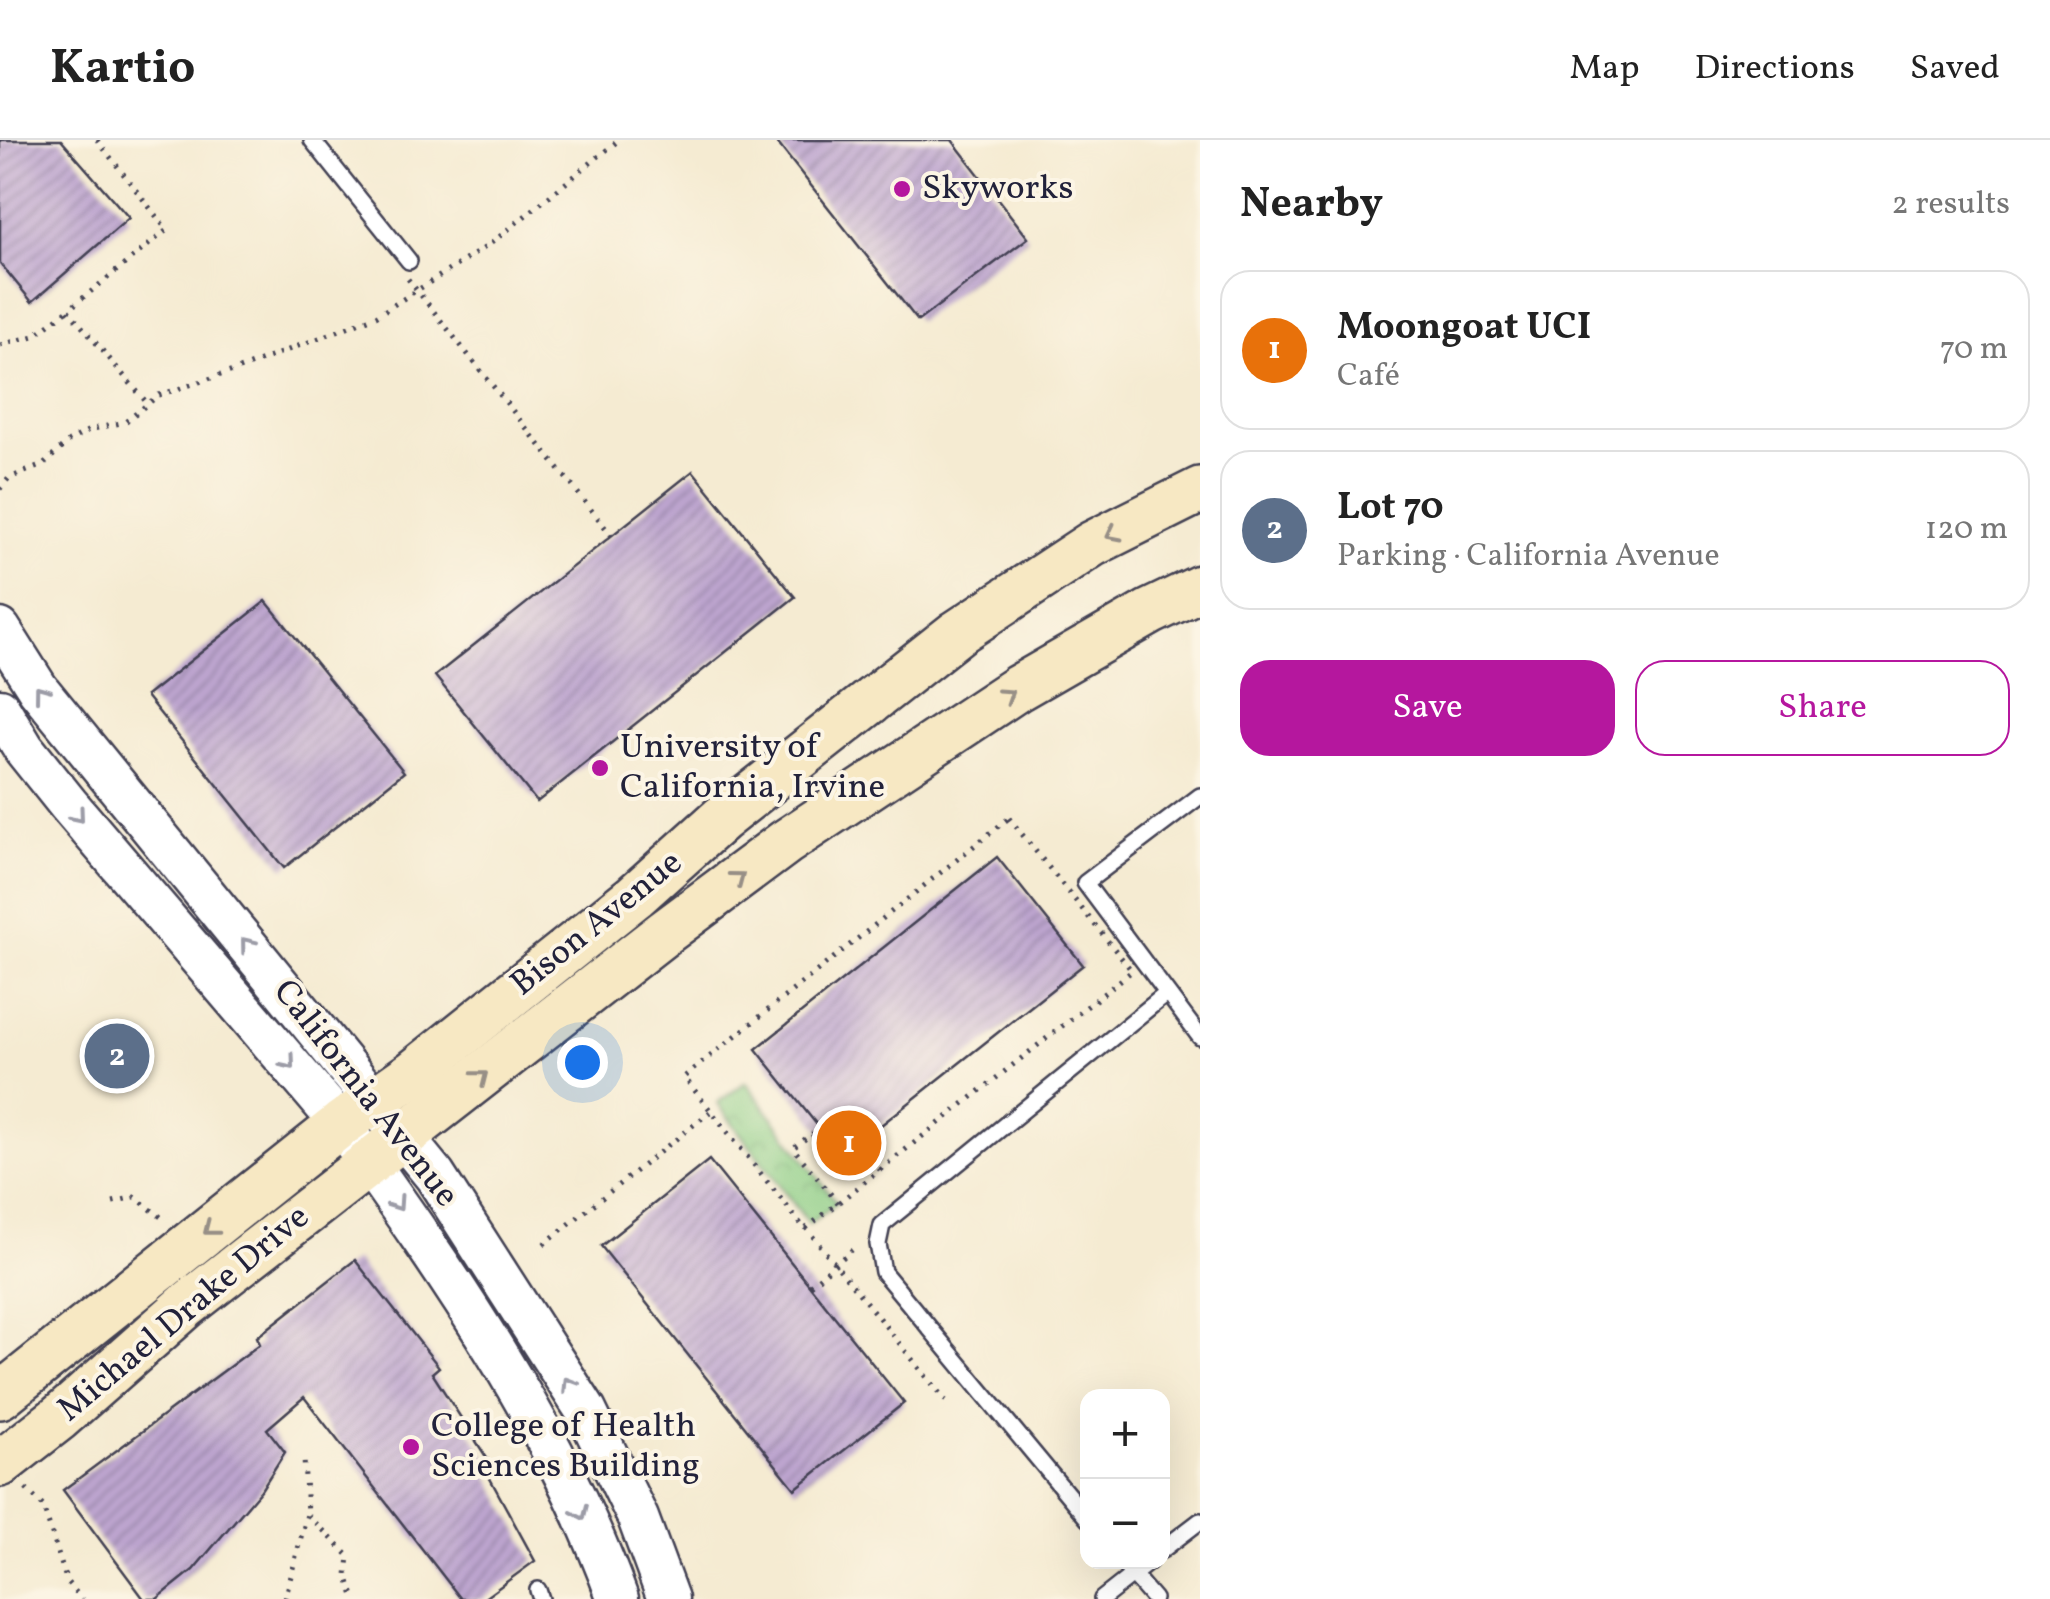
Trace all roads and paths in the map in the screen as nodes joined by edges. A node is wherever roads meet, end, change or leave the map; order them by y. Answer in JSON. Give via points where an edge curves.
{"nodes":[{"id":1,"x":97,"y":140,"type":"edge"},
{"id":2,"x":312,"y":140,"type":"edge"},
{"id":3,"x":619,"y":140,"type":"edge"},
{"id":4,"x":403,"y":263,"type":"joint"},
{"id":5,"x":418,"y":292,"type":"junction"},
{"id":6,"x":68,"y":310,"type":"junction"},
{"id":7,"x":0,"y":344,"type":"edge"},
{"id":8,"x":148,"y":404,"type":"junction"},
{"id":9,"x":0,"y":489,"type":"edge"},
{"id":10,"x":1200,"y":490,"type":"edge"},
{"id":11,"x":612,"y":536,"type":"dead end"},
{"id":12,"x":1200,"y":588,"type":"edge"},
{"id":13,"x":0,"y":628,"type":"edge"},
{"id":14,"x":0,"y":709,"type":"edge"},
{"id":15,"x":1200,"y":796,"type":"edge"},
{"id":16,"x":1166,"y":994,"type":"junction"},
{"id":17,"x":1200,"y":1038,"type":"edge"},
{"id":18,"x":358,"y":1112,"type":"junction"},
{"id":19,"x":711,"y":1112,"type":"junction"},
{"id":20,"x":875,"y":1142,"type":"dead end"},
{"id":21,"x":858,"y":1144,"type":"dead end"},
{"id":22,"x":387,"y":1150,"type":"junction"},
{"id":23,"x":864,"y":1150,"type":"junction"},
{"id":24,"x":880,"y":1170,"type":"junction"},
{"id":25,"x":112,"y":1202,"type":"dead end"},
{"id":26,"x":838,"y":1203,"type":"junction"},
{"id":27,"x":806,"y":1228,"type":"junction"},
{"id":28,"x":174,"y":1232,"type":"dead end"},
{"id":29,"x":544,"y":1244,"type":"dead end"},
{"id":30,"x":852,"y":1250,"type":"dead end"},
{"id":31,"x":835,"y":1264,"type":"junction"},
{"id":32,"x":810,"y":1285,"type":"dead end"},
{"id":33,"x":0,"y":1396,"type":"edge"},
{"id":34,"x":946,"y":1401,"type":"dead end"},
{"id":35,"x":304,"y":1459,"type":"dead end"},
{"id":36,"x":8,"y":1472,"type":"edge"},
{"id":37,"x":1080,"y":1510,"type":"edge"},
{"id":38,"x":307,"y":1514,"type":"junction"},
{"id":39,"x":1200,"y":1521,"type":"edge"},
{"id":40,"x":1170,"y":1544,"type":"edge"},
{"id":41,"x":1127,"y":1569,"type":"edge"},
{"id":42,"x":1129,"y":1569,"type":"edge"},
{"id":43,"x":82,"y":1599,"type":"edge"},
{"id":44,"x":285,"y":1599,"type":"edge"},
{"id":45,"x":355,"y":1599,"type":"edge"},
{"id":46,"x":618,"y":1599,"type":"edge"},
{"id":47,"x":668,"y":1599,"type":"edge"},
{"id":48,"x":1102,"y":1599,"type":"edge"},
{"id":49,"x":1154,"y":1599,"type":"edge"}],
"edges":[{"from":1,"to":6,"type":"path","via":[[167,230]]},
{"from":2,"to":4,"type":"lane"},
{"from":3,"to":5,"type":"path","via":[[490,245]]},
{"from":4,"to":5,"type":"path"},
{"from":5,"to":8,"type":"path","via":[[376,316]]},
{"from":5,"to":11,"type":"path"},
{"from":6,"to":7,"type":"path","via":[[34,336]]},
{"from":6,"to":8,"type":"path"},
{"from":8,"to":9,"type":"path","via":[[125,422],[69,441]]},
{"from":10,"to":18,"type":"main road","name":"Bison Avenue","one_way":true,"via":[[1092,544],[957,632]]},
{"from":22,"to":12,"type":"main road","name":"Bison Avenue","one_way":true,"via":[[786,842],[1018,688]]},
{"from":18,"to":13,"type":"street","name":"California Avenue","one_way":true,"via":[[38,689]]},
{"from":14,"to":18,"type":"street","name":"California Avenue","one_way":true,"via":[[68,804]]},
{"from":15,"to":16,"type":"lane","via":[[1085,883]]},
{"from":16,"to":17,"type":"lane"},
{"from":16,"to":37,"type":"lane","via":[[882,1226],[878,1244],[882,1272]]},
{"from":18,"to":22,"type":"street","name":"California Avenue"},
{"from":18,"to":33,"type":"main road","name":"Michael Drake Drive","one_way":true},
{"from":19,"to":24,"type":"path","via":[[684,1077],[1010,818],[1132,972]]},
{"from":19,"to":27,"type":"path"},
{"from":19,"to":29,"type":"path"},
{"from":20,"to":23,"type":"path"},
{"from":21,"to":23,"type":"path"},
{"from":22,"to":36,"type":"main road","name":"Michael Drake Drive","via":[[187,1305]]},
{"from":22,"to":46,"type":"street","name":"California Avenue","one_way":true,"via":[[558,1463]]},
{"from":47,"to":22,"type":"street","name":"California Avenue","one_way":true,"via":[[638,1518],[586,1412],[520,1305],[435,1176]]},
{"from":23,"to":24,"type":"path"},
{"from":23,"to":26,"type":"path","via":[[841,1168],[812,1134],[793,1148]]},
{"from":24,"to":26,"type":"path"},
{"from":25,"to":28,"type":"path","via":[[135,1198]]},
{"from":26,"to":27,"type":"path"},
{"from":27,"to":31,"type":"path"},
{"from":30,"to":31,"type":"path"},
{"from":31,"to":32,"type":"path"},
{"from":31,"to":34,"type":"path"},
{"from":35,"to":38,"type":"path"},
{"from":36,"to":43,"type":"path","via":[[43,1506],[66,1582]]},
{"from":38,"to":44,"type":"path"},
{"from":38,"to":45,"type":"path","via":[[349,1556]]},
{"from":39,"to":40,"type":"lane"},
{"from":41,"to":48,"type":"lane"},
{"from":42,"to":49,"type":"lane"}]}
